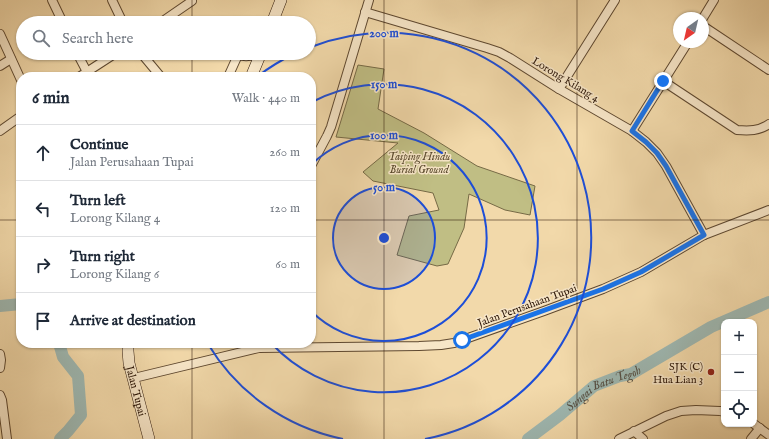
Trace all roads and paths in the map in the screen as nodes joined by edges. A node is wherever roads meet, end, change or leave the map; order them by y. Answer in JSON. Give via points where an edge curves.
{"nodes":[{"id":1,"x":52,"y":0,"type":"edge"},
{"id":2,"x":112,"y":0,"type":"edge"},
{"id":3,"x":280,"y":0,"type":"edge"},
{"id":4,"x":369,"y":0,"type":"edge"},
{"id":5,"x":615,"y":0,"type":"edge"},
{"id":6,"x":714,"y":0,"type":"edge"},
{"id":7,"x":191,"y":1,"type":"edge"},
{"id":8,"x":365,"y":12,"type":"junction"},
{"id":9,"x":707,"y":12,"type":"edge"},
{"id":10,"x":60,"y":16,"type":"edge"},
{"id":11,"x":120,"y":16,"type":"edge"},
{"id":12,"x":170,"y":16,"type":"edge"},
{"id":13,"x":274,"y":16,"type":"edge"},
{"id":14,"x":709,"y":30,"type":"edge"},
{"id":15,"x":0,"y":34,"type":"edge"},
{"id":16,"x":684,"y":48,"type":"edge"},
{"id":17,"x":11,"y":59,"type":"junction"},
{"id":18,"x":79,"y":60,"type":"edge"},
{"id":19,"x":106,"y":60,"type":"edge"},
{"id":20,"x":148,"y":60,"type":"edge"},
{"id":21,"x":236,"y":60,"type":"edge"},
{"id":22,"x":246,"y":60,"type":"edge"},
{"id":23,"x":258,"y":60,"type":"edge"},
{"id":24,"x":0,"y":66,"type":"edge"},
{"id":25,"x":769,"y":70,"type":"edge"},
{"id":26,"x":17,"y":72,"type":"edge"},
{"id":27,"x":82,"y":72,"type":"edge"},
{"id":28,"x":88,"y":72,"type":"edge"},
{"id":29,"x":157,"y":72,"type":"edge"},
{"id":30,"x":230,"y":72,"type":"edge"},
{"id":31,"x":250,"y":72,"type":"edge"},
{"id":32,"x":253,"y":72,"type":"edge"},
{"id":33,"x":663,"y":81,"type":"junction"},
{"id":34,"x":559,"y":89,"type":"junction"},
{"id":35,"x":16,"y":120,"type":"edge"},
{"id":36,"x":769,"y":124,"type":"edge"},
{"id":37,"x":0,"y":131,"type":"edge"},
{"id":38,"x":632,"y":131,"type":"junction"},
{"id":39,"x":316,"y":157,"type":"edge"},
{"id":40,"x":769,"y":210,"type":"edge"},
{"id":41,"x":704,"y":235,"type":"junction"},
{"id":42,"x":316,"y":345,"type":"edge"},
{"id":43,"x":128,"y":348,"type":"edge"},
{"id":44,"x":248,"y":348,"type":"edge"},
{"id":45,"x":0,"y":354,"type":"edge"},
{"id":46,"x":0,"y":368,"type":"edge"},
{"id":47,"x":134,"y":378,"type":"junction"},
{"id":48,"x":1,"y":398,"type":"edge"},
{"id":49,"x":721,"y":411,"type":"edge"},
{"id":50,"x":757,"y":426,"type":"edge"},
{"id":51,"x":757,"y":427,"type":"edge"},
{"id":52,"x":634,"y":431,"type":"junction"},
{"id":53,"x":769,"y":435,"type":"edge"},
{"id":54,"x":7,"y":439,"type":"edge"},
{"id":55,"x":149,"y":439,"type":"edge"},
{"id":56,"x":619,"y":439,"type":"edge"},
{"id":57,"x":643,"y":439,"type":"edge"},
{"id":58,"x":751,"y":439,"type":"edge"}],
"edges":[{"from":1,"to":10,"type":"street"},
{"from":2,"to":11,"type":"street"},
{"from":3,"to":13,"type":"main road"},
{"from":4,"to":8,"type":"street"},
{"from":5,"to":34,"type":"street"},
{"from":6,"to":9,"type":"street"},
{"from":7,"to":12,"type":"street"},
{"from":8,"to":34,"type":"street","name":"Lorong Kilang 4","via":[[499,52]]},
{"from":8,"to":39,"type":"street","via":[[331,127]]},
{"from":14,"to":25,"type":"street"},
{"from":15,"to":17,"type":"street"},
{"from":16,"to":33,"type":"street"},
{"from":17,"to":24,"type":"street"},
{"from":17,"to":26,"type":"street"},
{"from":18,"to":27,"type":"street"},
{"from":19,"to":28,"type":"street"},
{"from":20,"to":29,"type":"street"},
{"from":21,"to":30,"type":"street"},
{"from":22,"to":31,"type":"street"},
{"from":23,"to":32,"type":"main road"},
{"from":33,"to":36,"type":"street","via":[[737,130],[757,130]]},
{"from":33,"to":38,"type":"street"},
{"from":34,"to":38,"type":"street","name":"Lorong Kilang 4"},
{"from":35,"to":37,"type":"street"},
{"from":38,"to":41,"type":"street","name":"Lorong Kilang 4","via":[[657,153],[666,166]]},
{"from":40,"to":41,"type":"street","name":"Jalan Perusahaan Tupai"},
{"from":41,"to":42,"type":"street","name":"Jalan Perusahaan Tupai","via":[[641,272],[603,289],[454,343],[419,346]]},
{"from":43,"to":47,"type":"main road","name":"Jalan Tupai"},
{"from":44,"to":47,"type":"street","name":"Jalan Perusahaan Tupai"},
{"from":45,"to":46,"type":"street"},
{"from":47,"to":55,"type":"main road","name":"Jalan Tupai"},
{"from":48,"to":54,"type":"street"},
{"from":49,"to":52,"type":"street","via":[[681,411]]},
{"from":50,"to":53,"type":"street"},
{"from":51,"to":58,"type":"street"},
{"from":52,"to":56,"type":"street"},
{"from":52,"to":57,"type":"street"}]}
